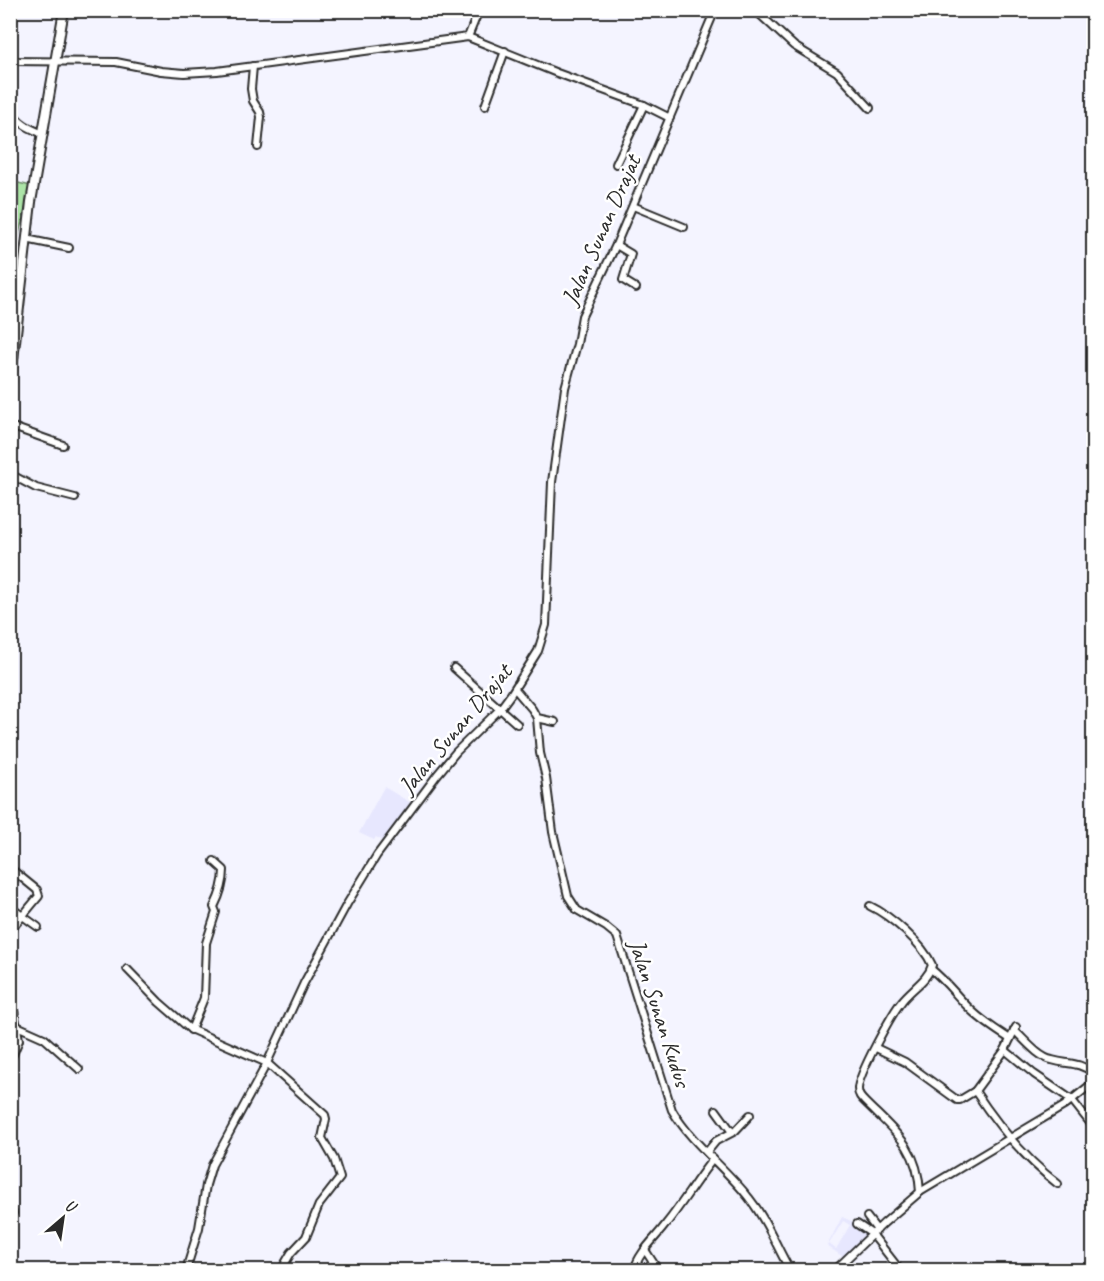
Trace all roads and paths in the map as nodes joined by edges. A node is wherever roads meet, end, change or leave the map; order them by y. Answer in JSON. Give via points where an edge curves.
{"nodes":[{"id":1,"x":64,"y":10,"type":"edge"},
{"id":2,"x":479,"y":10,"type":"edge"},
{"id":3,"x":715,"y":10,"type":"edge"},
{"id":4,"x":754,"y":10,"type":"edge"},
{"id":5,"x":468,"y":37,"type":"junction"},
{"id":6,"x":505,"y":51,"type":"junction"},
{"id":7,"x":10,"y":61,"type":"edge"},
{"id":8,"x":55,"y":62,"type":"junction"},
{"id":9,"x":253,"y":66,"type":"junction"},
{"id":10,"x":644,"y":105,"type":"junction"},
{"id":11,"x":485,"y":106,"type":"dead end"},
{"id":12,"x":870,"y":108,"type":"dead end"},
{"id":13,"x":11,"y":110,"type":"edge"},
{"id":14,"x":670,"y":118,"type":"junction"},
{"id":15,"x":43,"y":134,"type":"junction"},
{"id":16,"x":258,"y":147,"type":"dead end"},
{"id":17,"x":616,"y":164,"type":"dead end"},
{"id":18,"x":633,"y":206,"type":"junction"},
{"id":19,"x":684,"y":227,"type":"dead end"},
{"id":20,"x":26,"y":239,"type":"junction"},
{"id":21,"x":616,"y":245,"type":"junction"},
{"id":22,"x":69,"y":248,"type":"dead end"},
{"id":23,"x":636,"y":288,"type":"dead end"},
{"id":24,"x":10,"y":386,"type":"edge"},
{"id":25,"x":10,"y":426,"type":"edge"},
{"id":26,"x":63,"y":445,"type":"dead end"},
{"id":27,"x":10,"y":474,"type":"edge"},
{"id":28,"x":75,"y":498,"type":"dead end"},
{"id":29,"x":454,"y":668,"type":"dead end"},
{"id":30,"x":515,"y":689,"type":"junction"},
{"id":31,"x":500,"y":709,"type":"junction"},
{"id":32,"x":537,"y":718,"type":"junction"},
{"id":33,"x":555,"y":722,"type":"dead end"},
{"id":34,"x":517,"y":724,"type":"dead end"},
{"id":35,"x":214,"y":861,"type":"dead end"},
{"id":36,"x":10,"y":868,"type":"edge"},
{"id":37,"x":870,"y":906,"type":"dead end"},
{"id":38,"x":10,"y":907,"type":"edge"},
{"id":39,"x":23,"y":917,"type":"junction"},
{"id":40,"x":38,"y":927,"type":"dead end"},
{"id":41,"x":10,"y":932,"type":"edge"},
{"id":42,"x":127,"y":969,"type":"dead end"},
{"id":43,"x":931,"y":969,"type":"junction"},
{"id":44,"x":10,"y":993,"type":"edge"},
{"id":45,"x":17,"y":1026,"type":"junction"},
{"id":46,"x":191,"y":1030,"type":"junction"},
{"id":47,"x":1010,"y":1039,"type":"junction"},
{"id":48,"x":876,"y":1048,"type":"junction"},
{"id":49,"x":1005,"y":1050,"type":"junction"},
{"id":50,"x":10,"y":1059,"type":"edge"},
{"id":51,"x":267,"y":1063,"type":"junction"},
{"id":52,"x":80,"y":1069,"type":"dead end"},
{"id":53,"x":1094,"y":1072,"type":"edge"},
{"id":54,"x":1094,"y":1082,"type":"edge"},
{"id":55,"x":975,"y":1091,"type":"junction"},
{"id":56,"x":1072,"y":1100,"type":"junction"},
{"id":57,"x":716,"y":1110,"type":"dead end"},
{"id":58,"x":750,"y":1114,"type":"dead end"},
{"id":59,"x":1094,"y":1128,"type":"edge"},
{"id":60,"x":732,"y":1132,"type":"junction"},
{"id":61,"x":1010,"y":1139,"type":"junction"},
{"id":62,"x":707,"y":1152,"type":"junction"},
{"id":63,"x":713,"y":1159,"type":"junction"},
{"id":64,"x":1058,"y":1184,"type":"dead end"},
{"id":65,"x":920,"y":1192,"type":"junction"},
{"id":66,"x":867,"y":1217,"type":"dead end"},
{"id":67,"x":857,"y":1224,"type":"dead end"},
{"id":68,"x":874,"y":1232,"type":"junction"},
{"id":69,"x":645,"y":1250,"type":"junction"},
{"id":70,"x":186,"y":1270,"type":"edge"},
{"id":71,"x":281,"y":1270,"type":"edge"},
{"id":72,"x":634,"y":1270,"type":"edge"},
{"id":73,"x":658,"y":1270,"type":"edge"},
{"id":74,"x":790,"y":1270,"type":"edge"},
{"id":75,"x":836,"y":1270,"type":"edge"},
{"id":76,"x":900,"y":1270,"type":"edge"}],
"edges":[{"from":1,"to":8,"type":"street"},
{"from":2,"to":5,"type":"street"},
{"from":3,"to":14,"type":"street","name":"Jalan Sunan Drajat"},
{"from":4,"to":12,"type":"street","via":[[794,46],[837,72]]},
{"from":5,"to":6,"type":"street"},
{"from":5,"to":9,"type":"street"},
{"from":6,"to":10,"type":"street"},
{"from":6,"to":11,"type":"street"},
{"from":7,"to":8,"type":"street"},
{"from":8,"to":9,"type":"street","via":[[116,62],[184,73]]},
{"from":8,"to":15,"type":"street"},
{"from":9,"to":16,"type":"street","via":[[252,95],[261,117]]},
{"from":10,"to":14,"type":"street"},
{"from":10,"to":17,"type":"street"},
{"from":13,"to":15,"type":"street","via":[[23,125]]},
{"from":14,"to":18,"type":"street","name":"Jalan Sunan Drajat"},
{"from":15,"to":20,"type":"street"},
{"from":18,"to":19,"type":"street"},
{"from":18,"to":21,"type":"street","name":"Jalan Sunan Drajat"},
{"from":20,"to":22,"type":"street"},
{"from":20,"to":24,"type":"street"},
{"from":21,"to":23,"type":"street","via":[[631,254],[623,280]]},
{"from":21,"to":30,"type":"street","name":"Jalan Sunan Drajat","via":[[583,311],[565,388],[552,482],[545,632]]},
{"from":25,"to":26,"type":"street"},
{"from":27,"to":28,"type":"street","via":[[36,488]]},
{"from":29,"to":31,"type":"street"},
{"from":30,"to":31,"type":"street","name":"Jalan Sunan Drajat"},
{"from":30,"to":32,"type":"street"},
{"from":31,"to":34,"type":"street"},
{"from":31,"to":51,"type":"street","name":"Jalan Sunan Drajat","via":[[456,752],[365,873],[304,983]]},
{"from":32,"to":33,"type":"street"},
{"from":32,"to":62,"type":"street","name":"Jalan Sunan Kudus","via":[[553,832],[568,896],[577,910],[616,936],[672,1110]]},
{"from":35,"to":46,"type":"street","via":[[224,870],[224,881],[206,943],[204,998]]},
{"from":36,"to":39,"type":"street","via":[[39,896]]},
{"from":37,"to":43,"type":"street","via":[[899,926],[929,959]]},
{"from":38,"to":39,"type":"street"},
{"from":39,"to":40,"type":"street"},
{"from":39,"to":41,"type":"street"},
{"from":42,"to":46,"type":"street"},
{"from":43,"to":47,"type":"street","via":[[983,1021]]},
{"from":43,"to":48,"type":"street","via":[[900,1004]]},
{"from":44,"to":45,"type":"street"},
{"from":45,"to":50,"type":"street","via":[[18,1040]]},
{"from":45,"to":52,"type":"street","via":[[44,1038]]},
{"from":46,"to":51,"type":"street"},
{"from":47,"to":49,"type":"street"},
{"from":47,"to":53,"type":"street","via":[[1015,1028],[1050,1060],[1078,1064]]},
{"from":48,"to":55,"type":"street","via":[[904,1062],[957,1100]]},
{"from":48,"to":65,"type":"street","via":[[861,1079],[859,1094],[909,1147],[919,1173]]},
{"from":49,"to":55,"type":"street"},
{"from":49,"to":56,"type":"street"},
{"from":51,"to":70,"type":"street","name":"Jalan Sunan Drajat","via":[[212,1165]]},
{"from":51,"to":71,"type":"street","via":[[325,1115],[321,1134],[340,1176],[319,1205],[306,1237]]},
{"from":54,"to":56,"type":"street"},
{"from":55,"to":61,"type":"street"},
{"from":56,"to":59,"type":"street"},
{"from":56,"to":61,"type":"street"},
{"from":57,"to":60,"type":"street"},
{"from":58,"to":60,"type":"street"},
{"from":60,"to":62,"type":"street"},
{"from":61,"to":64,"type":"street"},
{"from":61,"to":65,"type":"street"},
{"from":62,"to":63,"type":"street","name":"Jalan Sunan Kudus"},
{"from":63,"to":69,"type":"street"},
{"from":63,"to":74,"type":"street","name":"Jalan Sunan Kudus","via":[[758,1209]]},
{"from":65,"to":68,"type":"street"},
{"from":66,"to":68,"type":"street"},
{"from":67,"to":68,"type":"street"},
{"from":68,"to":75,"type":"street"},
{"from":68,"to":76,"type":"street"},
{"from":69,"to":72,"type":"street"},
{"from":69,"to":73,"type":"street"}]}
